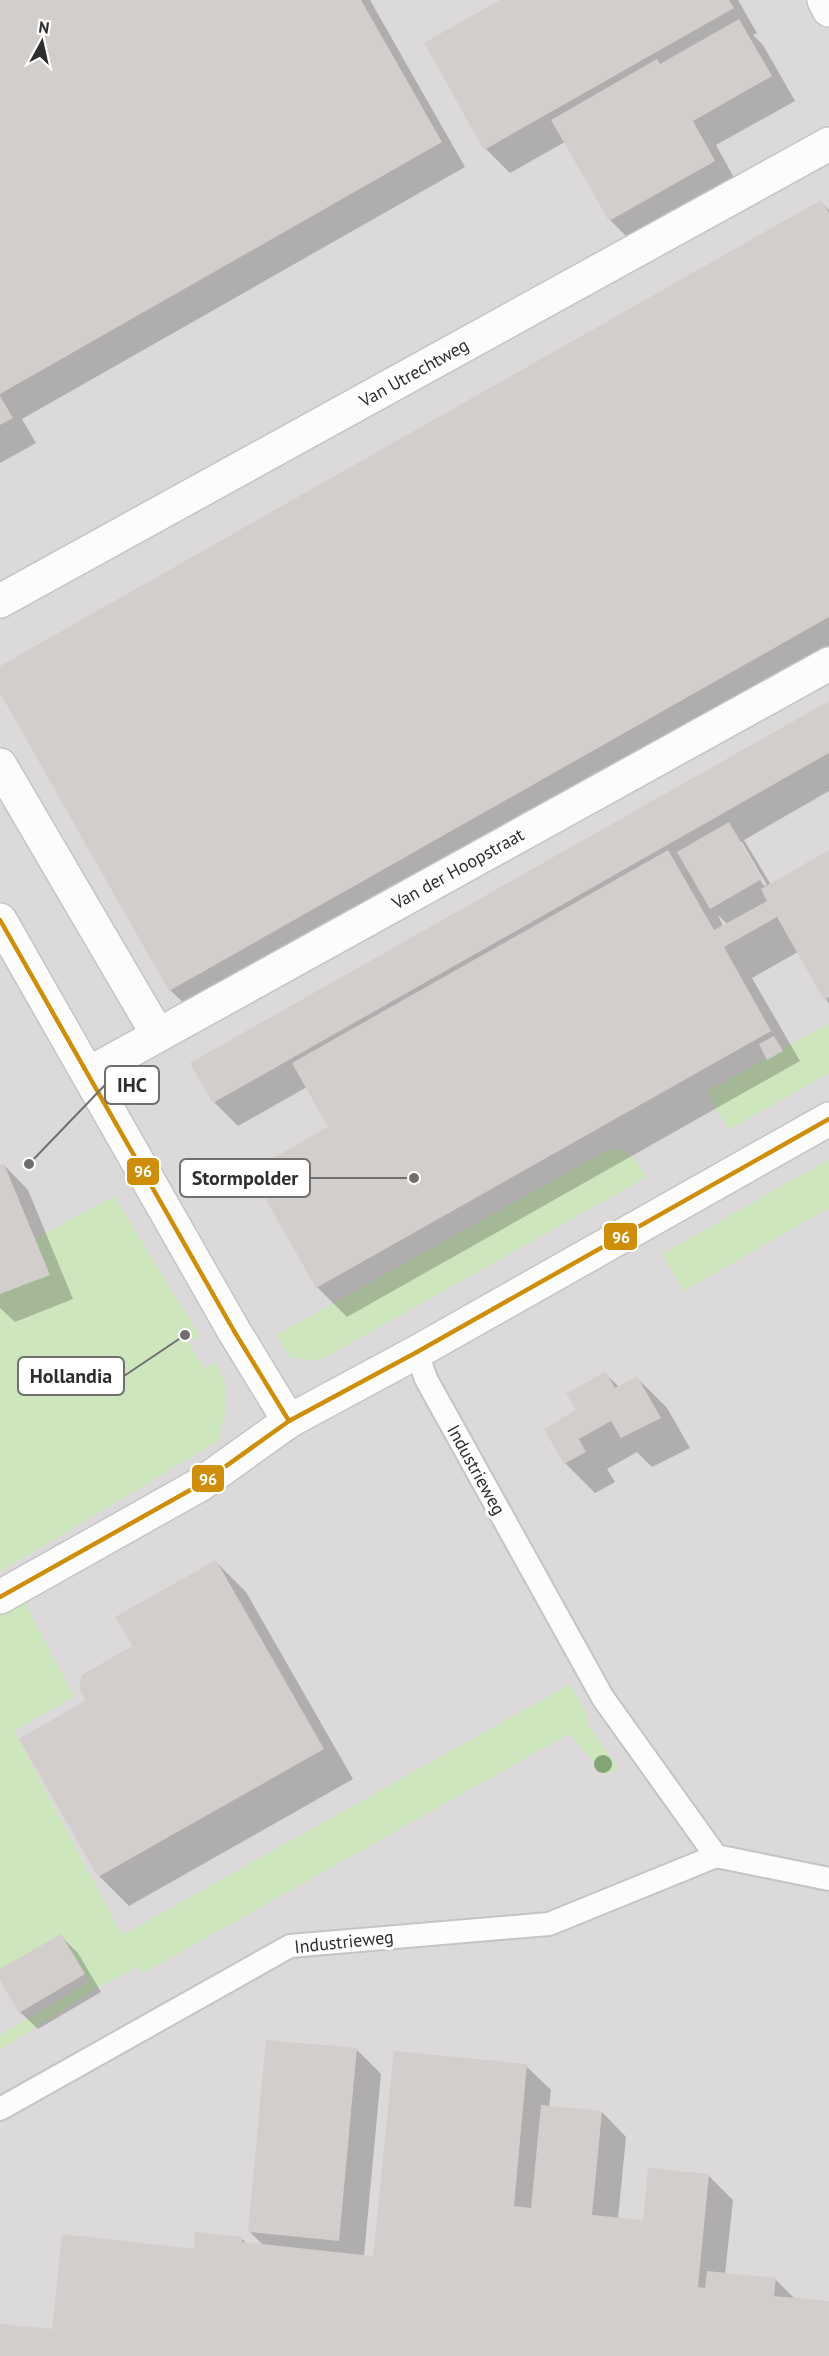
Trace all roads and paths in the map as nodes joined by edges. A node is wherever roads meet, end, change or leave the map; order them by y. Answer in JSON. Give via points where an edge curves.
{"nodes":[{"id":1,"x":824,"y":0,"type":"edge"},
{"id":2,"x":829,"y":10,"type":"edge"},
{"id":3,"x":829,"y":144,"type":"edge"},
{"id":4,"x":0,"y":602,"type":"edge"},
{"id":5,"x":829,"y":664,"type":"edge"},
{"id":6,"x":0,"y":765,"type":"edge"},
{"id":7,"x":0,"y":920,"type":"edge"},
{"id":8,"x":158,"y":1035,"type":"junction"},
{"id":9,"x":88,"y":1074,"type":"junction"},
{"id":10,"x":829,"y":1119,"type":"edge"},
{"id":11,"x":417,"y":1352,"type":"junction"},
{"id":12,"x":289,"y":1421,"type":"junction"},
{"id":13,"x":0,"y":1597,"type":"edge"},
{"id":14,"x":716,"y":1856,"type":"junction"},
{"id":15,"x":829,"y":1879,"type":"edge"},
{"id":16,"x":0,"y":2109,"type":"edge"}],
"edges":[{"from":1,"to":2,"type":"street"},
{"from":3,"to":4,"type":"street","name":"Van Utrechtweg"},
{"from":5,"to":8,"type":"street","name":"Van der Hoopstraat"},
{"from":6,"to":8,"type":"street"},
{"from":7,"to":9,"type":"street"},
{"from":8,"to":9,"type":"street","name":"Van der Hoopstraat"},
{"from":9,"to":12,"type":"street"},
{"from":10,"to":11,"type":"street"},
{"from":11,"to":12,"type":"street"},
{"from":11,"to":14,"type":"lane","name":"Industrieweg","via":[[426,1379],[603,1698]]},
{"from":12,"to":13,"type":"street","via":[[201,1484]]},
{"from":14,"to":15,"type":"lane"},
{"from":14,"to":16,"type":"lane","name":"Industrieweg","via":[[549,1924],[290,1946]]}]}
